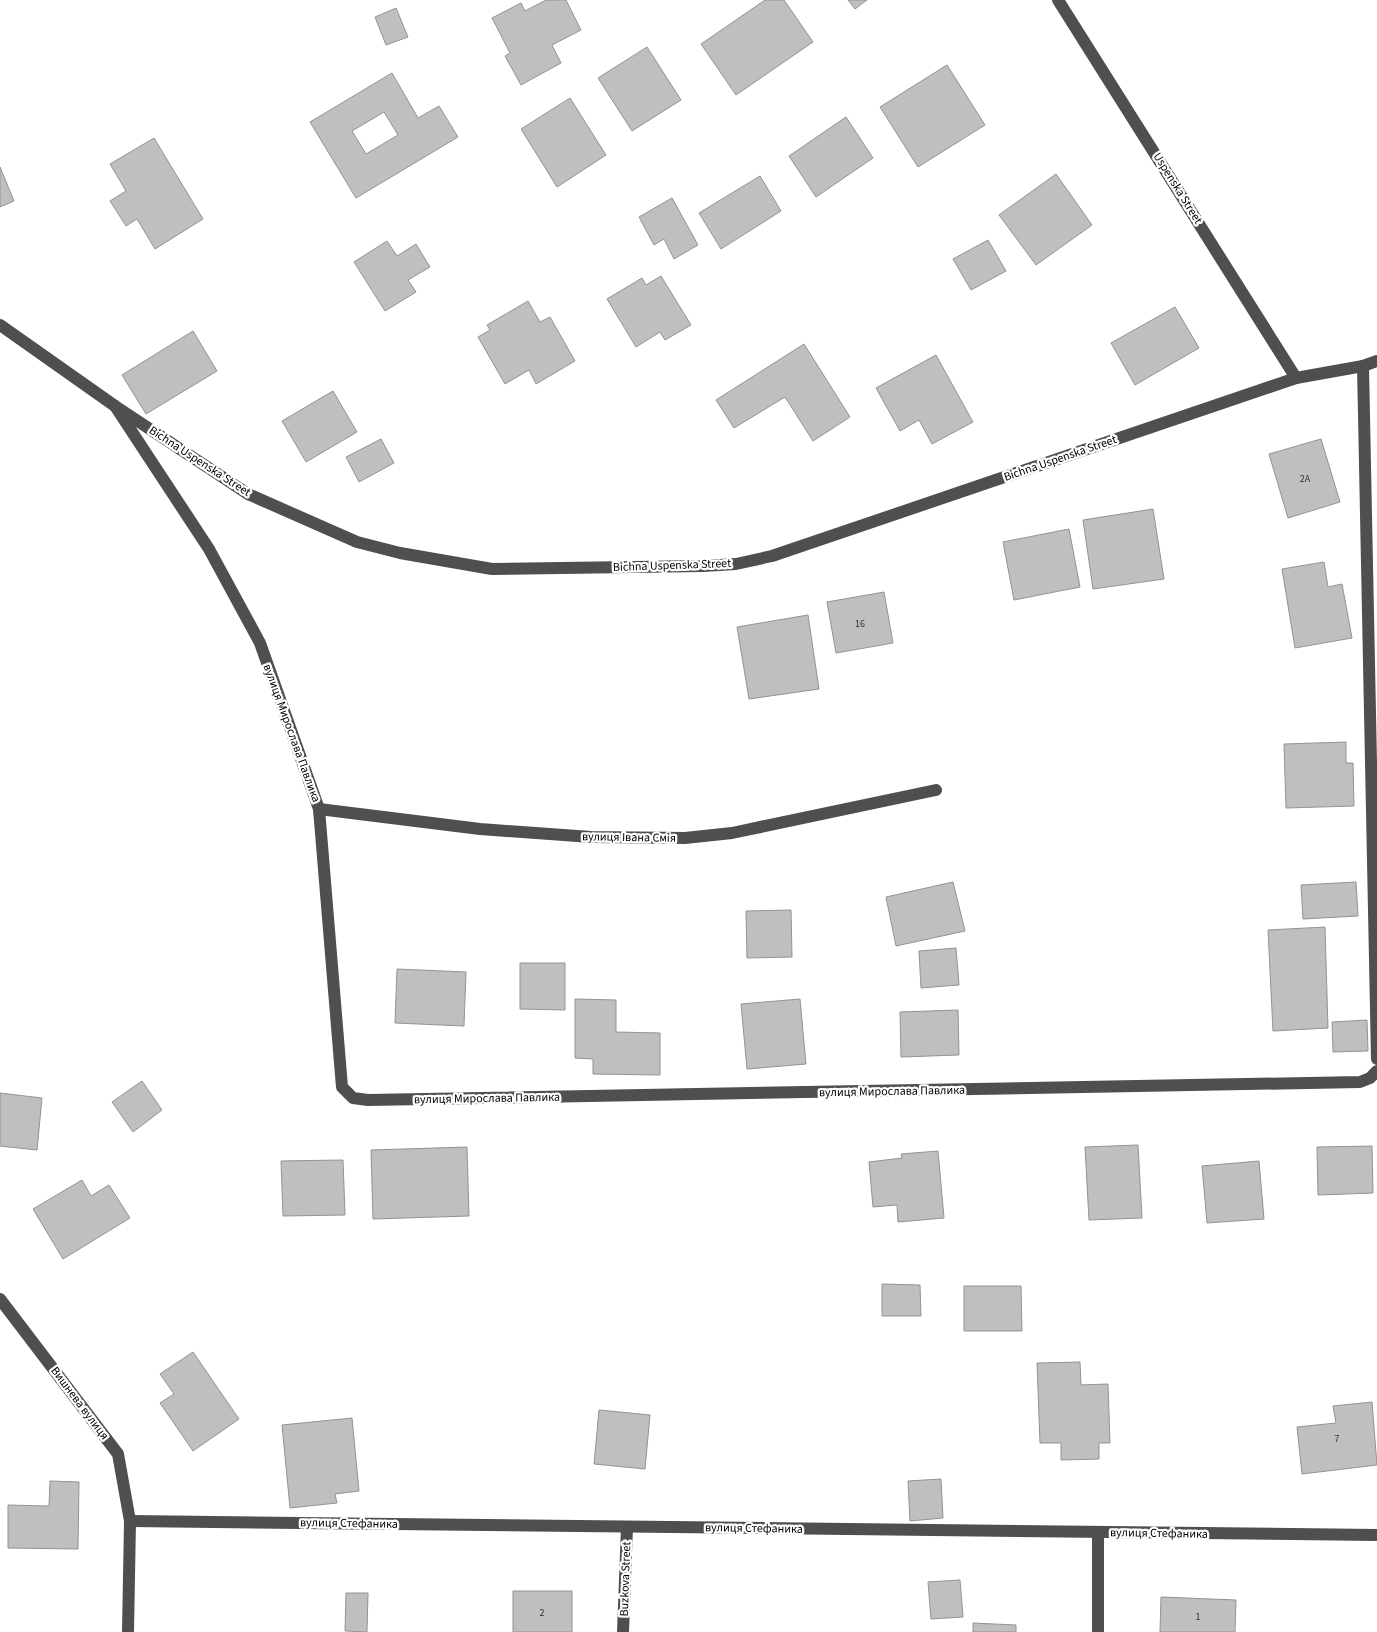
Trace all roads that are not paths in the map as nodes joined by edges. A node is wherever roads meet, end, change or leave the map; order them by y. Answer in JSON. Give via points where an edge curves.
{"nodes":[{"id":1,"x":1058,"y":0,"type":"edge"},
{"id":2,"x":0,"y":325,"type":"edge"},
{"id":3,"x":1377,"y":361,"type":"edge"},
{"id":4,"x":1363,"y":366,"type":"junction"},
{"id":5,"x":1296,"y":378,"type":"junction"},
{"id":6,"x":114,"y":406,"type":"junction"},
{"id":7,"x":936,"y":790,"type":"dead end"},
{"id":8,"x":319,"y":809,"type":"junction"},
{"id":9,"x":1377,"y":1059,"type":"edge"},
{"id":10,"x":1374,"y":1074,"type":"edge"},
{"id":11,"x":0,"y":1299,"type":"edge"},
{"id":12,"x":130,"y":1521,"type":"junction"},
{"id":13,"x":627,"y":1526,"type":"junction"},
{"id":14,"x":1098,"y":1532,"type":"junction"},
{"id":15,"x":1377,"y":1535,"type":"edge"},
{"id":16,"x":128,"y":1632,"type":"edge"},
{"id":17,"x":623,"y":1632,"type":"edge"},
{"id":18,"x":1098,"y":1632,"type":"edge"}],
"edges":[{"from":1,"to":5,"type":"street","name":"Uspenska Street"},
{"from":2,"to":6,"type":"street","name":"Bichna Uspenska Street"},
{"from":3,"to":4,"type":"street","name":"Bichna Uspenska Street"},
{"from":4,"to":5,"type":"street","name":"Bichna Uspenska Street"},
{"from":4,"to":9,"type":"street"},
{"from":5,"to":6,"type":"street","name":"Bichna Uspenska Street","via":[[772,556],[736,564],[703,566],[492,569],[357,542],[248,494]]},
{"from":6,"to":8,"type":"street","name":"вулиця Мирослава Павлика","via":[[209,550],[260,643]]},
{"from":7,"to":8,"type":"street","name":"вулиця Івана Смія","via":[[732,833],[685,838],[591,837],[480,829]]},
{"from":8,"to":10,"type":"street","name":"вулиця Мирослава Павлика","via":[[342,1087],[353,1098],[1360,1082]]},
{"from":11,"to":12,"type":"street","name":"Вишнева вулиця","via":[[118,1454]]},
{"from":12,"to":13,"type":"street","name":"вулиця Стефаника"},
{"from":12,"to":16,"type":"street","name":"Вишнева вулиця"},
{"from":13,"to":14,"type":"street","name":"вулиця Стефаника"},
{"from":13,"to":17,"type":"street","name":"Buzkova Street"},
{"from":14,"to":15,"type":"street","name":"вулиця Стефаника"},
{"from":14,"to":18,"type":"street"}]}
